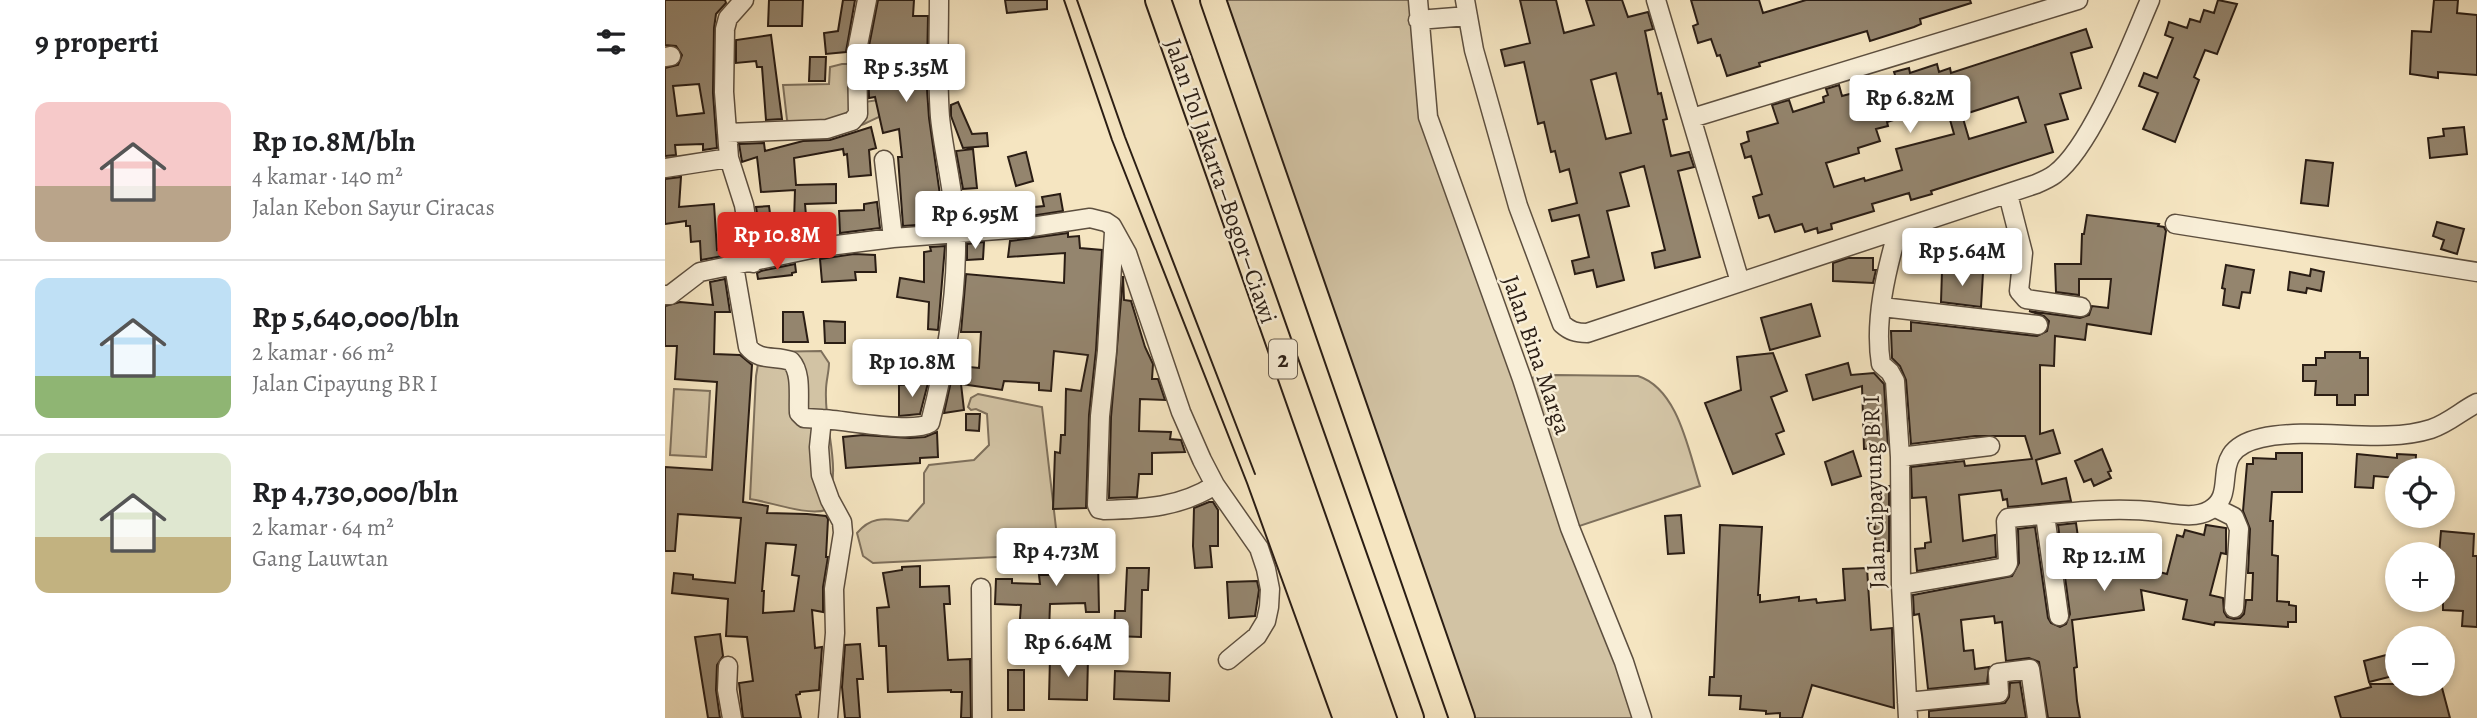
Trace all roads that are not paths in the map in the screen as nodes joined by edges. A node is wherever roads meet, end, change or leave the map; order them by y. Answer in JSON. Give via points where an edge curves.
{"nodes":[{"id":1,"x":744,"y":0,"type":"edge"},
{"id":2,"x":867,"y":0,"type":"edge"},
{"id":3,"x":939,"y":0,"type":"edge"},
{"id":4,"x":1157,"y":0,"type":"edge"},
{"id":5,"x":1213,"y":0,"type":"edge"},
{"id":6,"x":1418,"y":0,"type":"edge"},
{"id":7,"x":1656,"y":0,"type":"edge"},
{"id":8,"x":2078,"y":0,"type":"edge"},
{"id":9,"x":2150,"y":0,"type":"edge"},
{"id":10,"x":1466,"y":8,"type":"edge"},
{"id":11,"x":1418,"y":20,"type":"junction"},
{"id":12,"x":1692,"y":118,"type":"junction"},
{"id":13,"x":727,"y":132,"type":"junction"},
{"id":14,"x":2083,"y":142,"type":"junction"},
{"id":15,"x":729,"y":158,"type":"junction"},
{"id":16,"x":884,"y":160,"type":"dead end"},
{"id":17,"x":665,"y":168,"type":"edge"},
{"id":18,"x":2010,"y":202,"type":"junction"},
{"id":19,"x":2175,"y":224,"type":"dead end"},
{"id":20,"x":1115,"y":229,"type":"junction"},
{"id":21,"x":956,"y":233,"type":"junction"},
{"id":22,"x":1897,"y":235,"type":"junction"},
{"id":23,"x":893,"y":238,"type":"junction"},
{"id":24,"x":753,"y":262,"type":"junction"},
{"id":25,"x":734,"y":266,"type":"junction"},
{"id":26,"x":2477,"y":272,"type":"edge"},
{"id":27,"x":1740,"y":282,"type":"junction"},
{"id":28,"x":665,"y":295,"type":"edge"},
{"id":29,"x":1882,"y":307,"type":"junction"},
{"id":30,"x":2081,"y":307,"type":"dead end"},
{"id":31,"x":2038,"y":325,"type":"dead end"},
{"id":32,"x":2477,"y":402,"type":"edge"},
{"id":33,"x":822,"y":419,"type":"junction"},
{"id":34,"x":1990,"y":446,"type":"dead end"},
{"id":35,"x":1900,"y":457,"type":"junction"},
{"id":36,"x":1215,"y":485,"type":"junction"},
{"id":37,"x":2214,"y":507,"type":"junction"},
{"id":38,"x":2045,"y":516,"type":"junction"},
{"id":39,"x":1901,"y":585,"type":"junction"},
{"id":40,"x":981,"y":588,"type":"dead end"},
{"id":41,"x":2234,"y":608,"type":"dead end"},
{"id":42,"x":2059,"y":616,"type":"dead end"},
{"id":43,"x":1228,"y":660,"type":"dead end"},
{"id":44,"x":728,"y":666,"type":"dead end"},
{"id":45,"x":1907,"y":710,"type":"edge"},
{"id":46,"x":732,"y":718,"type":"edge"},
{"id":47,"x":828,"y":718,"type":"edge"},
{"id":48,"x":982,"y":718,"type":"edge"},
{"id":49,"x":1411,"y":718,"type":"edge"},
{"id":50,"x":1462,"y":718,"type":"edge"},
{"id":51,"x":1642,"y":718,"type":"edge"},
{"id":52,"x":2037,"y":718,"type":"edge"}],
"edges":[{"from":1,"to":13,"type":"street","via":[[728,18],[725,29]]},
{"from":2,"to":13,"type":"street","via":[[857,50],[858,114],[852,121],[827,129]]},
{"from":3,"to":21,"type":"street","via":[[940,118]]},
{"from":4,"to":49,"type":"highway","name":"Jalan Tol Jakarta–Bogor–Ciawi","number":"2"},
{"from":5,"to":50,"type":"highway","name":"Jalan Tol Jakarta–Bogor–Ciawi","number":"2"},
{"from":6,"to":11,"type":"street","name":"Jalan Bina Marga"},
{"from":7,"to":12,"type":"street"},
{"from":8,"to":12,"type":"street"},
{"from":9,"to":14,"type":"street"},
{"from":10,"to":11,"type":"street"},
{"from":10,"to":27,"type":"street","via":[[1518,205],[1562,324],[1570,331],[1587,332]]},
{"from":11,"to":51,"type":"street","name":"Jalan Bina Marga","via":[[1428,117],[1570,528]]},
{"from":12,"to":27,"type":"street"},
{"from":13,"to":15,"type":"street"},
{"from":14,"to":18,"type":"street","via":[[2066,181]]},
{"from":14,"to":22,"type":"street","via":[[2056,173],[2036,184]]},
{"from":15,"to":17,"type":"street"},
{"from":15,"to":24,"type":"street","via":[[744,205]]},
{"from":16,"to":23,"type":"street"},
{"from":18,"to":22,"type":"street"},
{"from":18,"to":30,"type":"street","via":[[2023,253],[2021,296]]},
{"from":19,"to":26,"type":"street"},
{"from":20,"to":21,"type":"street","via":[[1090,218]]},
{"from":20,"to":36,"type":"street","via":[[1181,412]]},
{"from":20,"to":36,"type":"street","via":[[1097,505],[1104,510],[1148,509],[1177,503]]},
{"from":21,"to":23,"type":"street"},
{"from":21,"to":33,"type":"street","via":[[954,293],[930,423],[906,428]]},
{"from":22,"to":27,"type":"street"},
{"from":22,"to":29,"type":"street","name":"Jalan Cipayung BR I"},
{"from":23,"to":24,"type":"street"},
{"from":24,"to":25,"type":"street"},
{"from":25,"to":28,"type":"street","via":[[700,272]]},
{"from":25,"to":33,"type":"street","via":[[748,348],[761,358],[791,361],[796,367],[799,414]]},
{"from":29,"to":31,"type":"street"},
{"from":29,"to":35,"type":"street","name":"Jalan Cipayung BR I","via":[[1878,346],[1881,364],[1895,381]]},
{"from":32,"to":37,"type":"street","via":[[2452,420],[2414,433],[2298,434],[2241,444],[2229,456],[2223,490]]},
{"from":33,"to":47,"type":"street","via":[[821,475],[843,533],[834,589]]},
{"from":34,"to":35,"type":"street"},
{"from":35,"to":39,"type":"street","name":"Jalan Cipayung BR I"},
{"from":36,"to":43,"type":"street","via":[[1259,548],[1270,589],[1266,621],[1257,636]]},
{"from":37,"to":38,"type":"street","via":[[2184,515],[2138,510]]},
{"from":37,"to":41,"type":"street","via":[[2234,517],[2239,528]]},
{"from":38,"to":39,"type":"street","via":[[2007,519],[2006,567]]},
{"from":38,"to":42,"type":"street"},
{"from":39,"to":45,"type":"street","name":"Jalan Cipayung BR I"},
{"from":40,"to":48,"type":"street"},
{"from":44,"to":46,"type":"street"},
{"from":45,"to":52,"type":"street","via":[[2000,693],[1998,673],[2030,669]]}]}
